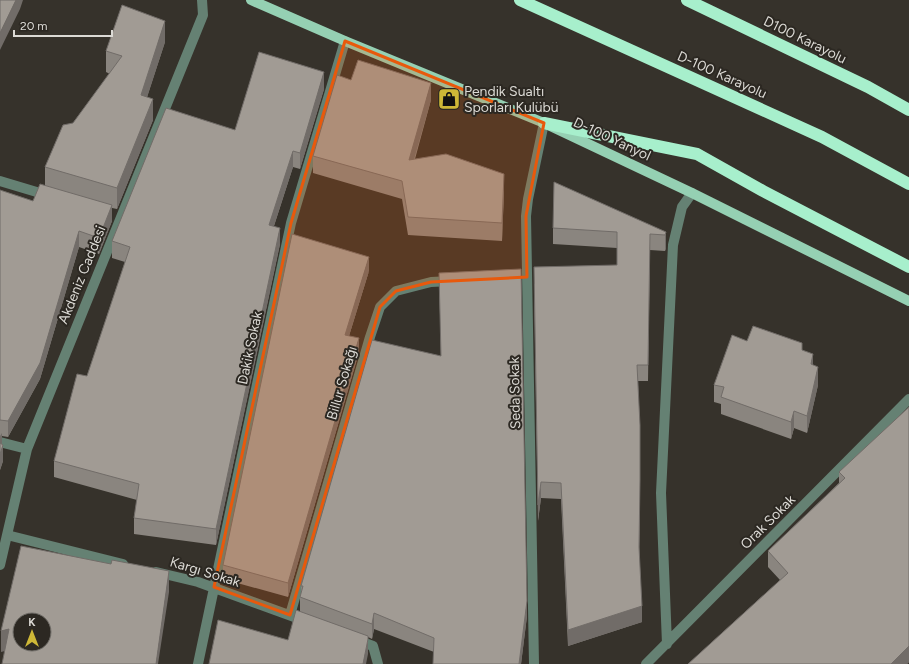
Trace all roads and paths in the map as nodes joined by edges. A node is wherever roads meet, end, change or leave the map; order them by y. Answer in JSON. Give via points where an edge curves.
{"nodes":[{"id":1,"x":202,"y":0,"type":"edge"},
{"id":2,"x":251,"y":0,"type":"edge"},
{"id":3,"x":520,"y":0,"type":"edge"},
{"id":4,"x":687,"y":0,"type":"edge"},
{"id":5,"x":344,"y":41,"type":"junction"},
{"id":6,"x":909,"y":110,"type":"edge"},
{"id":7,"x":544,"y":123,"type":"junction"},
{"id":8,"x":0,"y":181,"type":"edge"},
{"id":9,"x":909,"y":184,"type":"edge"},
{"id":10,"x":692,"y":192,"type":"junction"},
{"id":11,"x":60,"y":199,"type":"edge"},
{"id":12,"x":909,"y":267,"type":"edge"},
{"id":13,"x":463,"y":281,"type":"edge"},
{"id":14,"x":909,"y":301,"type":"edge"},
{"id":15,"x":909,"y":399,"type":"edge"},
{"id":16,"x":0,"y":442,"type":"edge"},
{"id":17,"x":27,"y":449,"type":"junction"},
{"id":18,"x":7,"y":535,"type":"junction"},
{"id":19,"x":0,"y":564,"type":"edge"},
{"id":20,"x":129,"y":565,"type":"edge"},
{"id":21,"x":144,"y":569,"type":"edge"},
{"id":22,"x":214,"y":587,"type":"junction"},
{"id":23,"x":290,"y":616,"type":"junction"},
{"id":24,"x":304,"y":620,"type":"edge"},
{"id":25,"x":346,"y":636,"type":"edge"},
{"id":26,"x":667,"y":644,"type":"junction"},
{"id":27,"x":198,"y":664,"type":"edge"},
{"id":28,"x":378,"y":664,"type":"edge"},
{"id":29,"x":534,"y":664,"type":"edge"},
{"id":30,"x":646,"y":664,"type":"edge"}],
"edges":[{"from":1,"to":17,"type":"street","name":"Akdeniz Caddesi","via":[[203,15],[117,216]]},
{"from":2,"to":5,"type":"main road","name":"D-100 Yanyol"},
{"from":3,"to":9,"type":"highway","name":"D-100 Karayolu","via":[[822,137]]},
{"from":4,"to":6,"type":"highway","name":"D100 Karayolu"},
{"from":5,"to":7,"type":"main road","name":"D-100 Yanyol"},
{"from":5,"to":22,"type":"street","name":"Dakik Sokak","via":[[291,223]]},
{"from":7,"to":10,"type":"main road","name":"D-100 Yanyol"},
{"from":7,"to":12,"type":"highway","via":[[697,154],[763,192]]},
{"from":7,"to":29,"type":"street","name":"Seda Sokak","via":[[528,198],[523,277]]},
{"from":8,"to":11,"type":"street"},
{"from":10,"to":14,"type":"main road","name":"D-100 Yanyol"},
{"from":10,"to":26,"type":"street","via":[[682,207],[672,245],[661,493]]},
{"from":13,"to":23,"type":"street","name":"Billur Sokağı","via":[[431,282],[396,291],[380,307]]},
{"from":15,"to":26,"type":"street","name":"Orak Sokak"},
{"from":16,"to":17,"type":"street"},
{"from":17,"to":18,"type":"street","name":"Akdeniz Caddesi"},
{"from":18,"to":19,"type":"street","name":"Akdeniz Caddesi"},
{"from":18,"to":20,"type":"street"},
{"from":21,"to":22,"type":"street","name":"Kargı Sokak"},
{"from":22,"to":23,"type":"street","name":"Kargı Sokak"},
{"from":22,"to":27,"type":"street","name":"Dakik Sokak"},
{"from":23,"to":24,"type":"street","name":"Kargı Sokak"},
{"from":25,"to":28,"type":"street","via":[[373,646]]},
{"from":26,"to":30,"type":"street","name":"Orak Sokak"}]}
